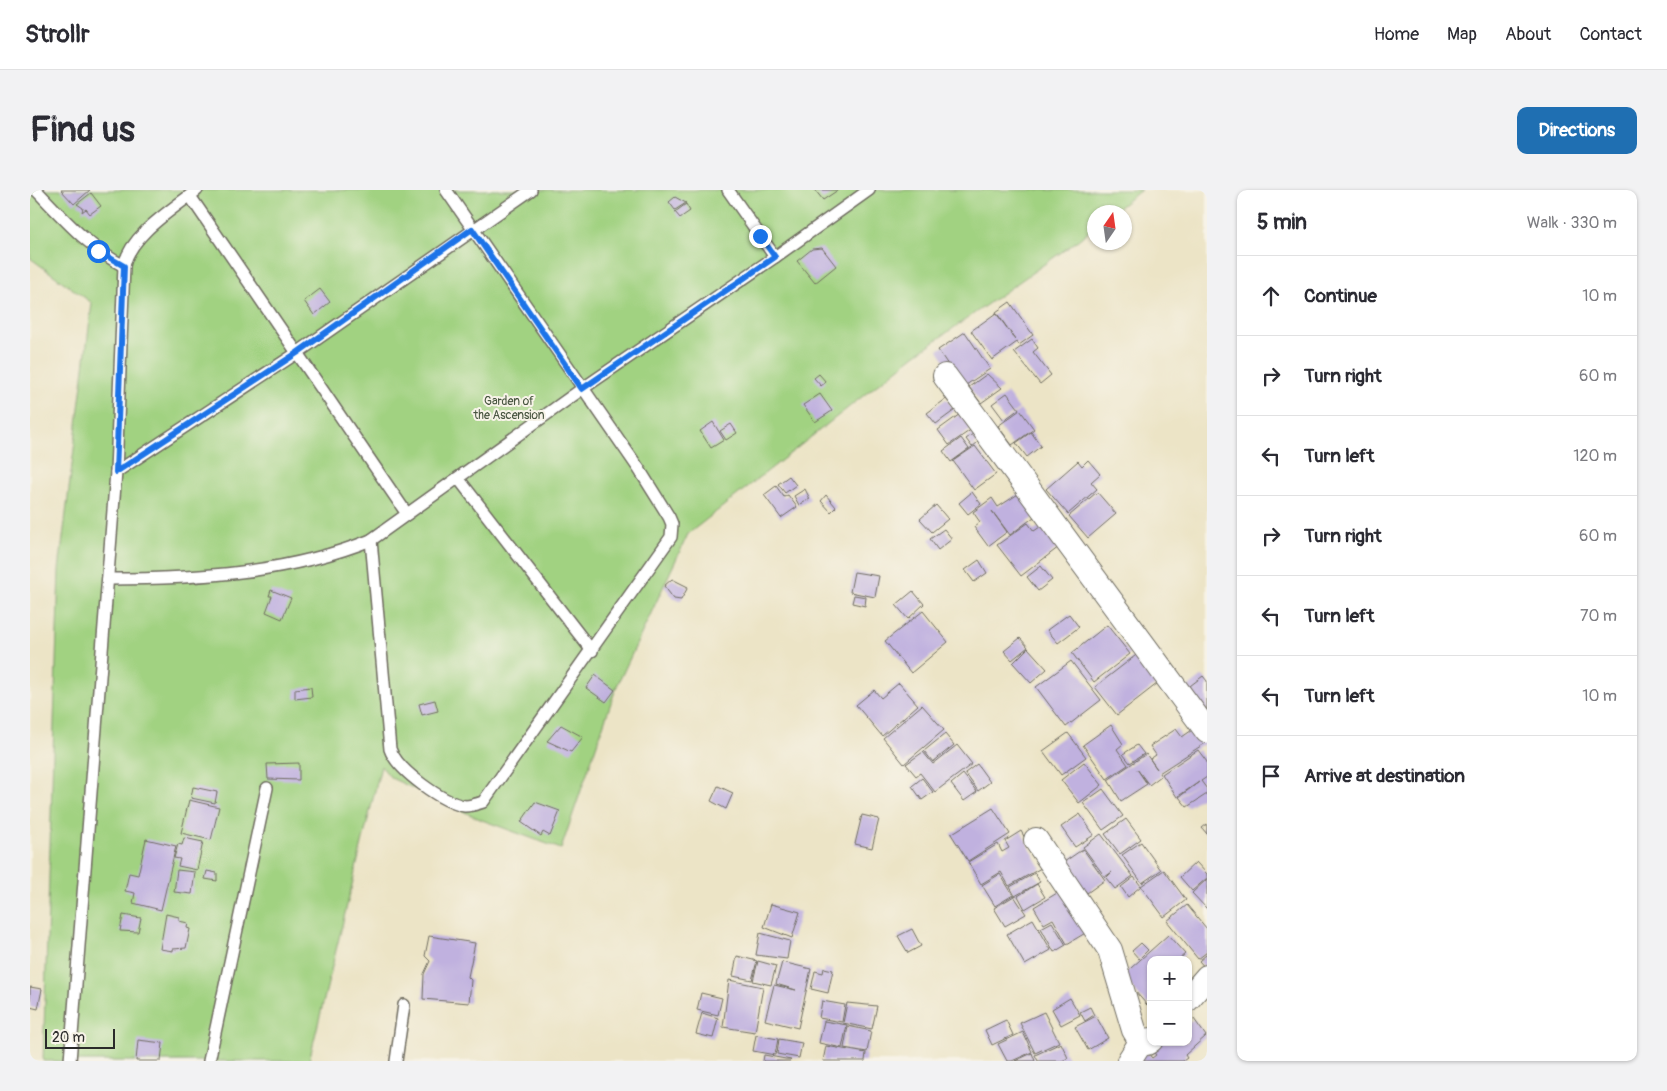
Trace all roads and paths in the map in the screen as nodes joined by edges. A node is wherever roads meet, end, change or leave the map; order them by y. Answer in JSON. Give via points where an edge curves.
{"nodes":[{"id":1,"x":36,"y":190,"type":"edge"},
{"id":2,"x":446,"y":190,"type":"edge"},
{"id":3,"x":531,"y":190,"type":"edge"},
{"id":4,"x":728,"y":190,"type":"edge"},
{"id":5,"x":869,"y":190,"type":"edge"},
{"id":6,"x":194,"y":193,"type":"edge"},
{"id":7,"x":472,"y":229,"type":"junction"},
{"id":8,"x":775,"y":257,"type":"junction"},
{"id":9,"x":124,"y":266,"type":"junction"},
{"id":10,"x":297,"y":353,"type":"junction"},
{"id":11,"x":945,"y":376,"type":"dead end"},
{"id":12,"x":582,"y":389,"type":"junction"},
{"id":13,"x":116,"y":472,"type":"junction"},
{"id":14,"x":458,"y":478,"type":"junction"},
{"id":15,"x":407,"y":514,"type":"junction"},
{"id":16,"x":372,"y":540,"type":"junction"},
{"id":17,"x":108,"y":578,"type":"junction"},
{"id":18,"x":592,"y":651,"type":"junction"},
{"id":19,"x":1207,"y":732,"type":"edge"},
{"id":20,"x":267,"y":788,"type":"dead end"},
{"id":21,"x":1036,"y":840,"type":"dead end"},
{"id":22,"x":1207,"y":977,"type":"edge"},
{"id":23,"x":1192,"y":994,"type":"edge"},
{"id":24,"x":404,"y":1005,"type":"dead end"},
{"id":25,"x":1140,"y":1048,"type":"edge"},
{"id":26,"x":70,"y":1061,"type":"edge"},
{"id":27,"x":209,"y":1061,"type":"edge"},
{"id":28,"x":396,"y":1061,"type":"edge"}],
"edges":[{"from":1,"to":9,"type":"lane","via":[[88,243]]},
{"from":2,"to":7,"type":"lane"},
{"from":3,"to":7,"type":"lane"},
{"from":4,"to":8,"type":"lane"},
{"from":5,"to":8,"type":"lane"},
{"from":6,"to":9,"type":"lane","via":[[136,240]]},
{"from":6,"to":10,"type":"lane"},
{"from":7,"to":10,"type":"lane"},
{"from":7,"to":12,"type":"lane"},
{"from":8,"to":12,"type":"lane"},
{"from":9,"to":13,"type":"lane"},
{"from":10,"to":13,"type":"lane"},
{"from":10,"to":15,"type":"lane"},
{"from":11,"to":19,"type":"street"},
{"from":12,"to":14,"type":"lane"},
{"from":12,"to":18,"type":"lane","via":[[662,504],[672,524],[669,543]]},
{"from":13,"to":17,"type":"lane"},
{"from":14,"to":15,"type":"lane"},
{"from":14,"to":18,"type":"lane"},
{"from":15,"to":16,"type":"lane"},
{"from":16,"to":17,"type":"lane","via":[[342,552],[274,567],[194,577]]},
{"from":16,"to":18,"type":"lane","via":[[390,749],[405,771],[450,802],[466,806],[484,802]]},
{"from":17,"to":26,"type":"lane"},
{"from":20,"to":27,"type":"lane"},
{"from":21,"to":25,"type":"street","via":[[1110,950]]},
{"from":22,"to":23,"type":"street"},
{"from":24,"to":28,"type":"lane"}]}
